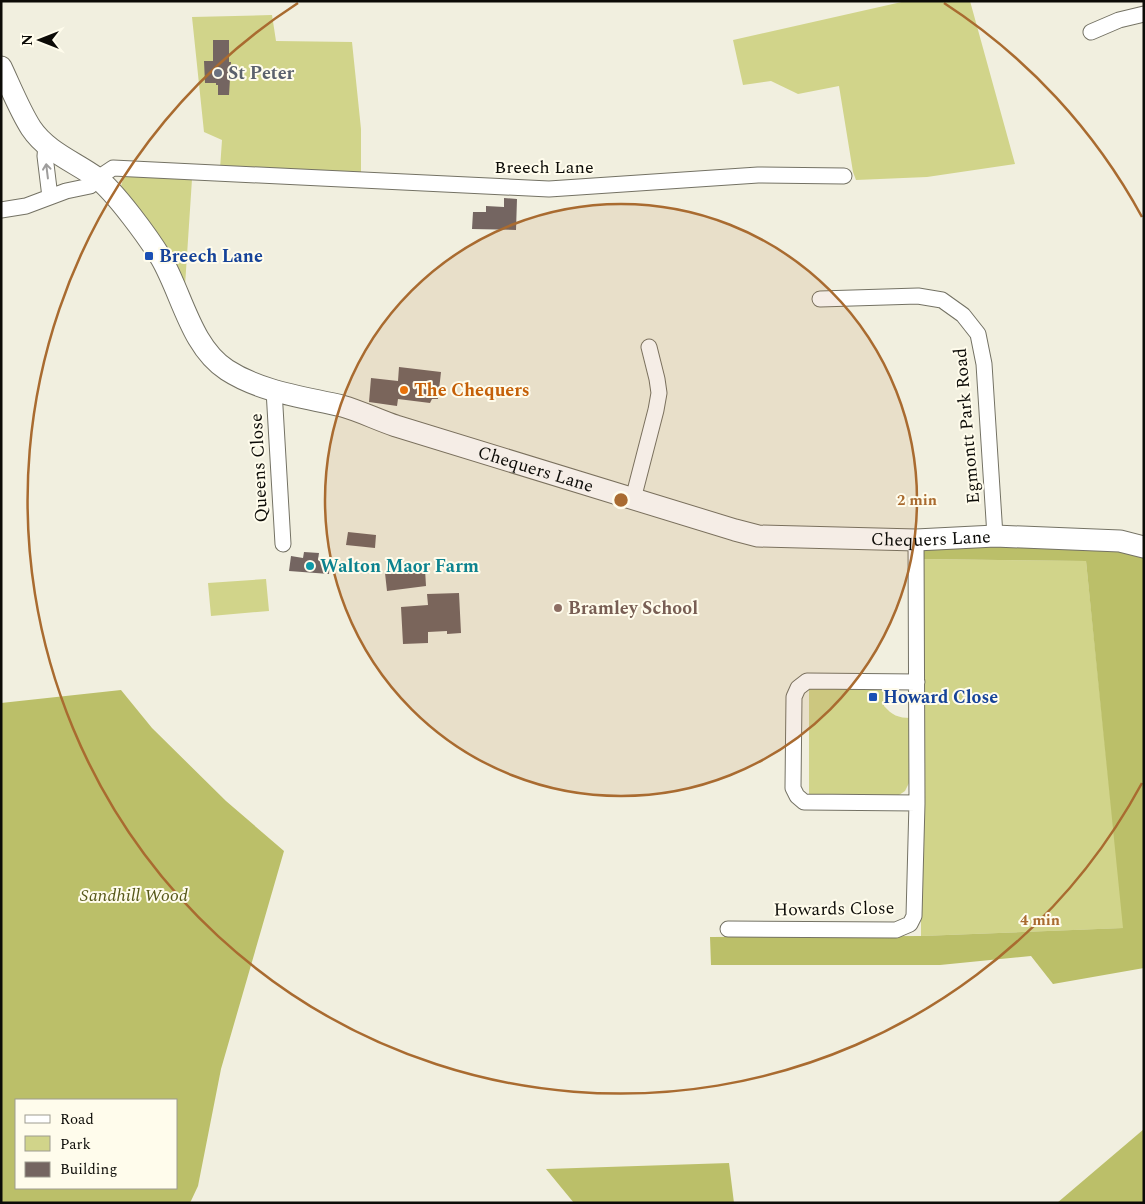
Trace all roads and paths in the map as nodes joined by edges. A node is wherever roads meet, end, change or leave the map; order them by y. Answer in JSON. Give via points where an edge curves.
{"nodes":[{"id":1,"x":1144,"y":14,"type":"edge"},
{"id":2,"x":1091,"y":32,"type":"dead end"},
{"id":3,"x":1,"y":67,"type":"edge"},
{"id":4,"x":46,"y":144,"type":"junction"},
{"id":5,"x":844,"y":176,"type":"dead end"},
{"id":6,"x":98,"y":179,"type":"junction"},
{"id":7,"x":50,"y":197,"type":"junction"},
{"id":8,"x":1,"y":210,"type":"edge"},
{"id":9,"x":820,"y":299,"type":"dead end"},
{"id":10,"x":649,"y":347,"type":"dead end"},
{"id":11,"x":274,"y":390,"type":"junction"},
{"id":12,"x":633,"y":499,"type":"junction"},
{"id":13,"x":995,"y":536,"type":"junction"},
{"id":14,"x":916,"y":540,"type":"junction"},
{"id":15,"x":283,"y":544,"type":"dead end"},
{"id":16,"x":1144,"y":547,"type":"edge"},
{"id":17,"x":917,"y":682,"type":"junction"},
{"id":18,"x":917,"y":803,"type":"junction"},
{"id":19,"x":728,"y":929,"type":"dead end"}],
"edges":[{"from":1,"to":2,"type":"street"},
{"from":3,"to":4,"type":"main road","name":"Chequers Lane","via":[[31,128]]},
{"from":4,"to":6,"type":"main road","name":"Chequers Lane"},
{"from":7,"to":4,"type":"street","one_way":true},
{"from":5,"to":6,"type":"street","name":"Breech Lane","via":[[758,175],[561,189],[114,168]]},
{"from":6,"to":7,"type":"street","name":"Breech Lane","via":[[90,186]]},
{"from":6,"to":11,"type":"main road","name":"Chequers Lane","via":[[161,258],[210,357],[244,379]]},
{"from":7,"to":8,"type":"street","name":"Breech Lane","via":[[26,206]]},
{"from":9,"to":13,"type":"street","name":"Egmontt Park Road","via":[[918,296],[942,300],[963,314],[978,334],[984,364]]},
{"from":10,"to":12,"type":"street","via":[[658,394]]},
{"from":11,"to":12,"type":"main road","name":"Chequers Lane","via":[[345,407],[396,426]]},
{"from":11,"to":15,"type":"street","name":"Queens Close"},
{"from":12,"to":14,"type":"main road","name":"Chequers Lane","via":[[758,536]]},
{"from":13,"to":14,"type":"main road","name":"Chequers Lane"},
{"from":13,"to":16,"type":"main road","name":"Chequers Lane","via":[[1120,542]]},
{"from":14,"to":17,"type":"street","name":"Howards Close"},
{"from":17,"to":18,"type":"street","name":"Howards Close"},
{"from":17,"to":18,"type":"street","via":[[807,681],[798,688],[794,698],[793,788],[804,802]]},
{"from":18,"to":19,"type":"street","name":"Howards Close","via":[[916,896],[910,924],[896,930]]}]}
